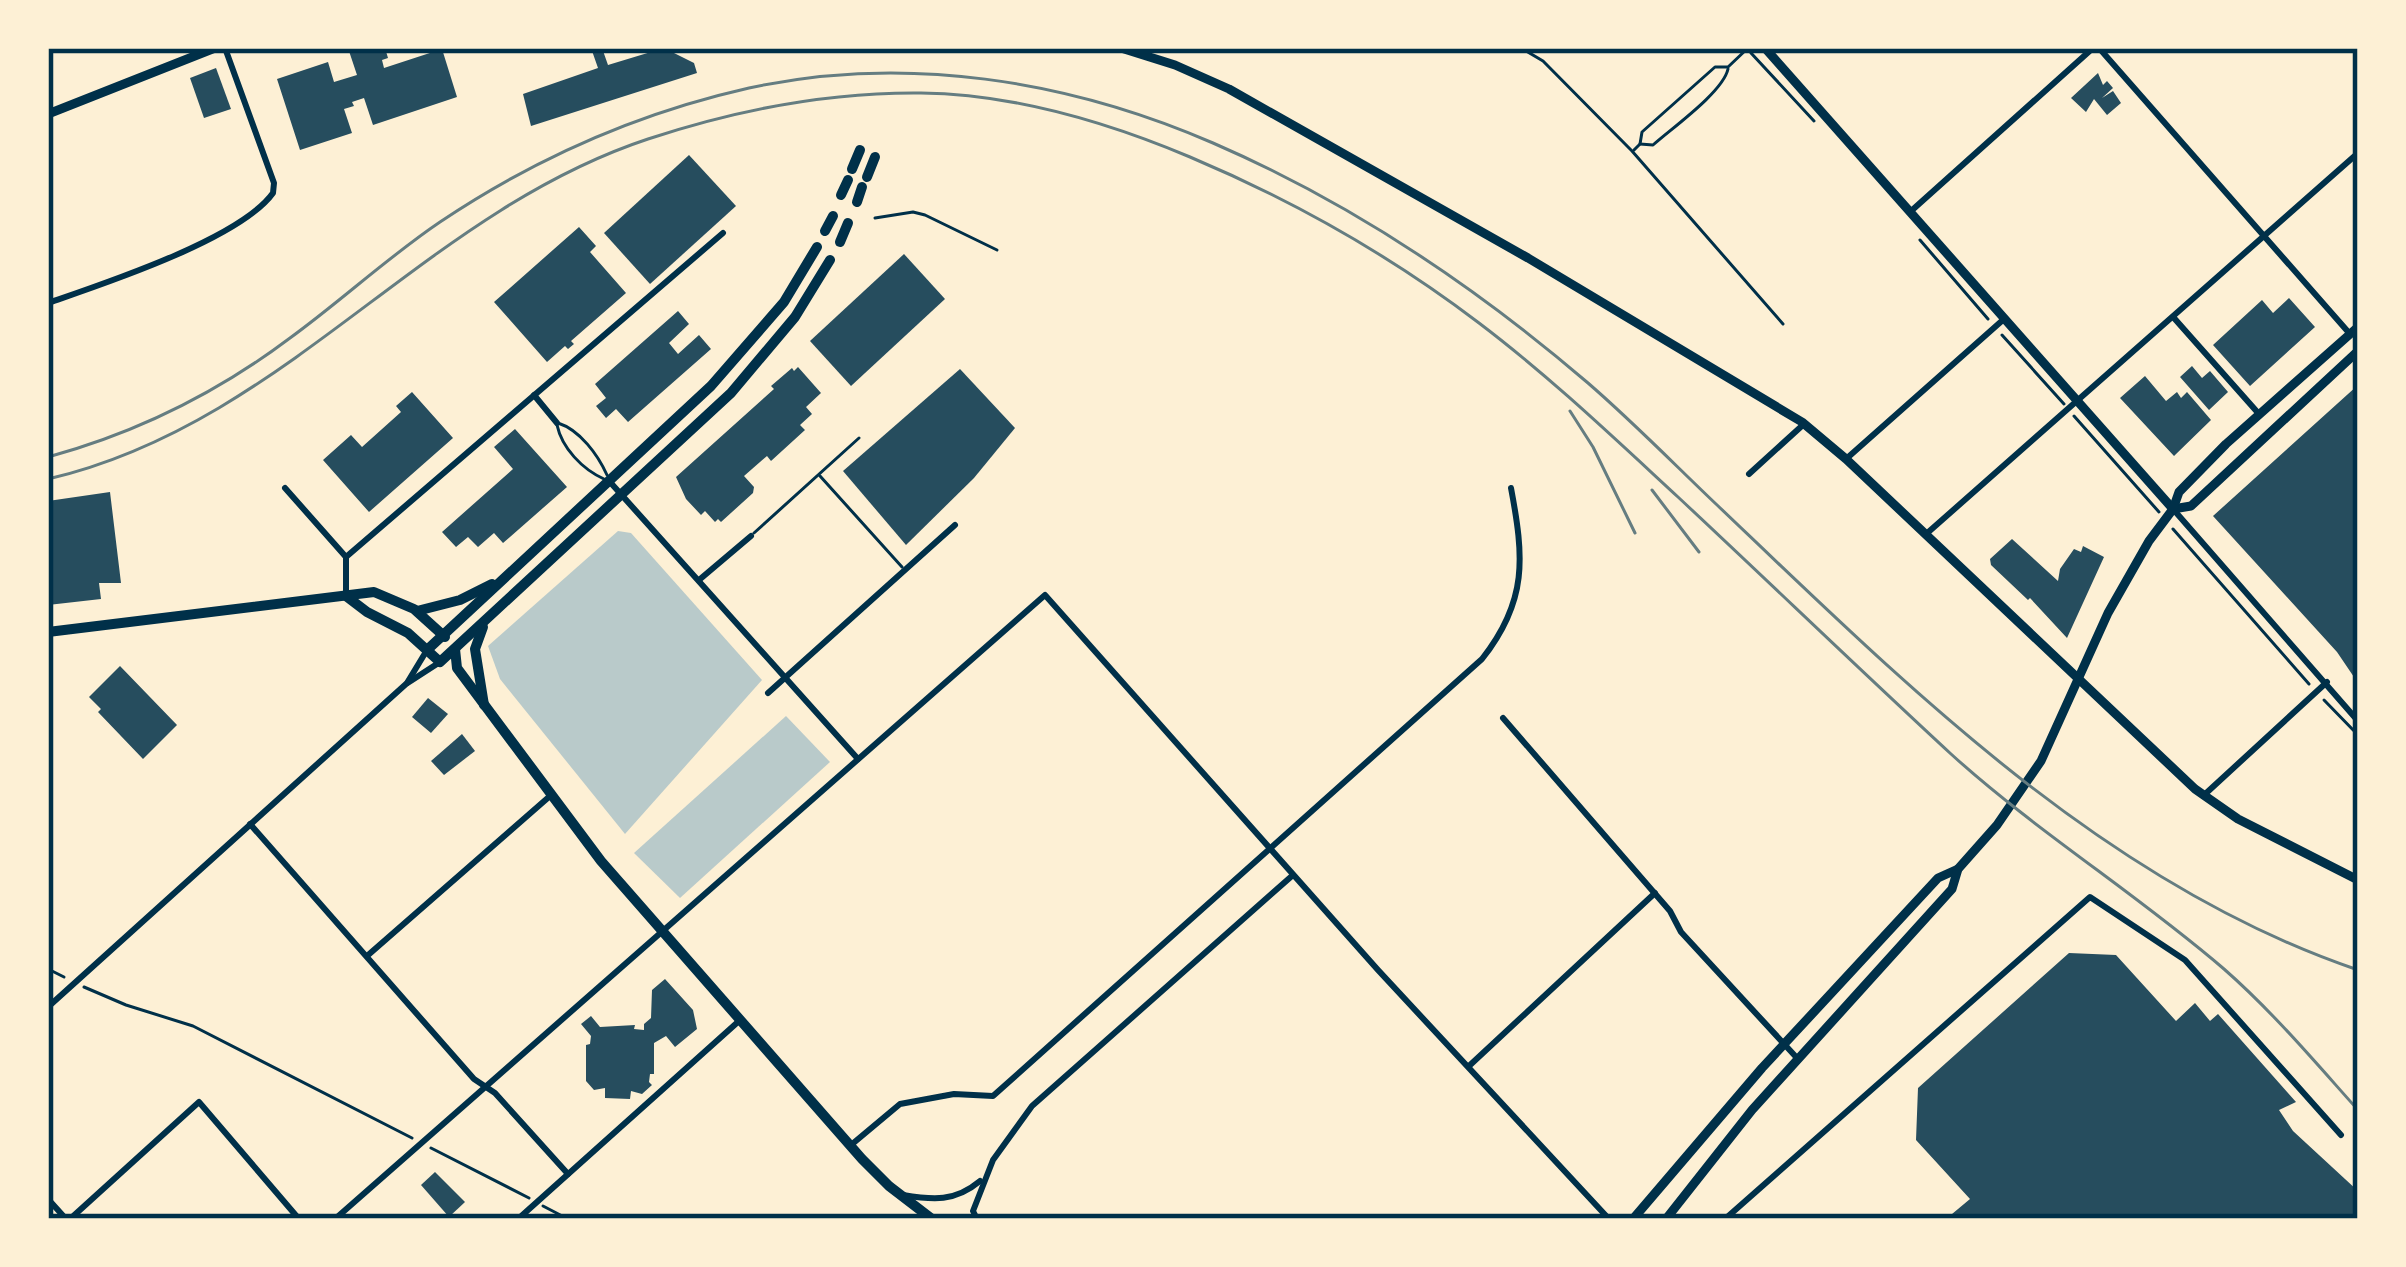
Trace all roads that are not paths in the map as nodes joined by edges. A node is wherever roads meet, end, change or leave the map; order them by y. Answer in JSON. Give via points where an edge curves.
{"nodes":[{"id":1,"x":215,"y":48,"type":"edge"},
{"id":2,"x":225,"y":48,"type":"edge"},
{"id":3,"x":1121,"y":48,"type":"edge"},
{"id":4,"x":1521,"y":48,"type":"edge"},
{"id":5,"x":1747,"y":48,"type":"edge"},
{"id":6,"x":1765,"y":48,"type":"edge"},
{"id":7,"x":2096,"y":48,"type":"edge"},
{"id":8,"x":1728,"y":67,"type":"junction"},
{"id":9,"x":48,"y":114,"type":"edge"},
{"id":10,"x":1640,"y":144,"type":"junction"},
{"id":11,"x":860,"y":150,"type":"dead end"},
{"id":12,"x":1632,"y":151,"type":"junction"},
{"id":13,"x":2358,"y":152,"type":"edge"},
{"id":14,"x":875,"y":157,"type":"dead end"},
{"id":15,"x":841,"y":196,"type":"dead end"},
{"id":16,"x":857,"y":202,"type":"dead end"},
{"id":17,"x":1910,"y":212,"type":"junction"},
{"id":18,"x":833,"y":216,"type":"dead end"},
{"id":19,"x":875,"y":218,"type":"dead end"},
{"id":20,"x":848,"y":223,"type":"dead end"},
{"id":21,"x":826,"y":231,"type":"dead end"},
{"id":22,"x":723,"y":233,"type":"dead end"},
{"id":23,"x":2264,"y":237,"type":"junction"},
{"id":24,"x":840,"y":242,"type":"dead end"},
{"id":25,"x":817,"y":247,"type":"dead end"},
{"id":26,"x":997,"y":250,"type":"dead end"},
{"id":27,"x":830,"y":260,"type":"dead end"},
{"id":28,"x":48,"y":303,"type":"edge"},
{"id":29,"x":2173,"y":317,"type":"junction"},
{"id":30,"x":2000,"y":323,"type":"junction"},
{"id":31,"x":1783,"y":324,"type":"dead end"},
{"id":32,"x":2354,"y":331,"type":"edge"},
{"id":33,"x":2358,"y":351,"type":"edge"},
{"id":34,"x":534,"y":395,"type":"junction"},
{"id":35,"x":2072,"y":405,"type":"junction"},
{"id":36,"x":2260,"y":414,"type":"junction"},
{"id":37,"x":557,"y":423,"type":"junction"},
{"id":38,"x":1804,"y":424,"type":"junction"},
{"id":39,"x":859,"y":438,"type":"dead end"},
{"id":40,"x":1846,"y":459,"type":"junction"},
{"id":41,"x":1749,"y":474,"type":"dead end"},
{"id":42,"x":819,"y":475,"type":"junction"},
{"id":43,"x":610,"y":482,"type":"junction"},
{"id":44,"x":285,"y":488,"type":"dead end"},
{"id":45,"x":1510,"y":488,"type":"dead end"},
{"id":46,"x":621,"y":495,"type":"junction"},
{"id":47,"x":2173,"y":509,"type":"junction"},
{"id":48,"x":955,"y":525,"type":"dead end"},
{"id":49,"x":1925,"y":535,"type":"junction"},
{"id":50,"x":752,"y":536,"type":"joint"},
{"id":51,"x":346,"y":557,"type":"junction"},
{"id":52,"x":905,"y":570,"type":"junction"},
{"id":53,"x":510,"y":575,"type":"junction"},
{"id":54,"x":698,"y":581,"type":"junction"},
{"id":55,"x":346,"y":596,"type":"junction"},
{"id":56,"x":416,"y":611,"type":"junction"},
{"id":57,"x":487,"y":620,"type":"junction"},
{"id":58,"x":48,"y":632,"type":"edge"},
{"id":59,"x":443,"y":635,"type":"junction"},
{"id":60,"x":455,"y":649,"type":"junction"},
{"id":61,"x":427,"y":650,"type":"junction"},
{"id":62,"x":440,"y":662,"type":"junction"},
{"id":63,"x":457,"y":668,"type":"junction"},
{"id":64,"x":786,"y":675,"type":"junction"},
{"id":65,"x":2079,"y":680,"type":"junction"},
{"id":66,"x":2326,"y":682,"type":"junction"},
{"id":67,"x":406,"y":684,"type":"junction"},
{"id":68,"x":768,"y":693,"type":"dead end"},
{"id":69,"x":484,"y":705,"type":"junction"},
{"id":70,"x":1503,"y":718,"type":"dead end"},
{"id":71,"x":2358,"y":721,"type":"edge"},
{"id":72,"x":858,"y":759,"type":"junction"},
{"id":73,"x":550,"y":796,"type":"junction"},
{"id":74,"x":2203,"y":796,"type":"junction"},
{"id":75,"x":250,"y":824,"type":"junction"},
{"id":76,"x":1272,"y":850,"type":"junction"},
{"id":77,"x":1958,"y":869,"type":"junction"},
{"id":78,"x":1293,"y":875,"type":"junction"},
{"id":79,"x":2358,"y":880,"type":"edge"},
{"id":80,"x":1655,"y":893,"type":"junction"},
{"id":81,"x":662,"y":932,"type":"junction"},
{"id":82,"x":367,"y":956,"type":"junction"},
{"id":83,"x":48,"y":1007,"type":"edge"},
{"id":84,"x":740,"y":1020,"type":"junction"},
{"id":85,"x":1784,"y":1045,"type":"junction"},
{"id":86,"x":1797,"y":1058,"type":"junction"},
{"id":87,"x":1468,"y":1066,"type":"junction"},
{"id":88,"x":485,"y":1088,"type":"junction"},
{"id":89,"x":2342,"y":1135,"type":"dead end"},
{"id":90,"x":851,"y":1145,"type":"junction"},
{"id":91,"x":568,"y":1174,"type":"junction"},
{"id":92,"x":983,"y":1179,"type":"junction"},
{"id":93,"x":900,"y":1194,"type":"junction"},
{"id":94,"x":48,"y":1198,"type":"edge"},
{"id":95,"x":1667,"y":1218,"type":"edge"},
{"id":96,"x":68,"y":1219,"type":"edge"},
{"id":97,"x":299,"y":1219,"type":"edge"},
{"id":98,"x":335,"y":1219,"type":"edge"},
{"id":99,"x":518,"y":1219,"type":"edge"},
{"id":100,"x":932,"y":1219,"type":"edge"},
{"id":101,"x":977,"y":1219,"type":"edge"},
{"id":102,"x":1609,"y":1219,"type":"edge"},
{"id":103,"x":1633,"y":1219,"type":"edge"},
{"id":104,"x":1725,"y":1219,"type":"edge"}],
"edges":[{"from":1,"to":9,"type":"main road"},
{"from":2,"to":28,"type":"street","via":[[273,193],[251,214],[162,261]]},
{"from":3,"to":38,"type":"main road","via":[[1243,97]]},
{"from":4,"to":12,"type":"lane"},
{"from":5,"to":8,"type":"lane"},
{"from":6,"to":17,"type":"main road"},
{"from":7,"to":17,"type":"street"},
{"from":7,"to":23,"type":"street"},
{"from":8,"to":10,"type":"lane","via":[[1715,67],[1679,98],[1642,132]]},
{"from":8,"to":10,"type":"lane","via":[[1726,79],[1682,120],[1653,145]]},
{"from":10,"to":12,"type":"lane"},
{"from":11,"to":15,"type":"main road"},
{"from":12,"to":31,"type":"lane"},
{"from":13,"to":23,"type":"street"},
{"from":14,"to":16,"type":"main road"},
{"from":17,"to":30,"type":"main road"},
{"from":18,"to":21,"type":"main road"},
{"from":19,"to":26,"type":"lane","via":[[926,214]]},
{"from":20,"to":24,"type":"main road"},
{"from":22,"to":34,"type":"street"},
{"from":23,"to":29,"type":"street"},
{"from":23,"to":32,"type":"street"},
{"from":25,"to":43,"type":"main road","via":[[751,344]]},
{"from":27,"to":46,"type":"main road","via":[[755,369]]},
{"from":29,"to":35,"type":"street"},
{"from":29,"to":36,"type":"street"},
{"from":30,"to":35,"type":"main road"},
{"from":30,"to":40,"type":"street"},
{"from":32,"to":36,"type":"main road"},
{"from":33,"to":47,"type":"main road","via":[[2191,506]]},
{"from":34,"to":37,"type":"street"},
{"from":34,"to":51,"type":"street"},
{"from":35,"to":47,"type":"main road"},
{"from":35,"to":49,"type":"street"},
{"from":36,"to":47,"type":"main road","via":[[2186,482]]},
{"from":37,"to":43,"type":"lane","via":[[571,427]]},
{"from":37,"to":43,"type":"lane","via":[[561,440],[590,473]]},
{"from":38,"to":40,"type":"main road"},
{"from":38,"to":41,"type":"street"},
{"from":39,"to":42,"type":"lane"},
{"from":40,"to":49,"type":"main road"},
{"from":42,"to":50,"type":"lane"},
{"from":42,"to":52,"type":"lane"},
{"from":43,"to":46,"type":"street"},
{"from":43,"to":53,"type":"main road"},
{"from":44,"to":51,"type":"street"},
{"from":45,"to":76,"type":"street","via":[[1520,564],[1513,613],[1500,636]]},
{"from":46,"to":54,"type":"street"},
{"from":46,"to":57,"type":"main road"},
{"from":47,"to":65,"type":"main road","via":[[2108,614]]},
{"from":47,"to":66,"type":"street"},
{"from":48,"to":52,"type":"street"},
{"from":49,"to":65,"type":"main road"},
{"from":50,"to":54,"type":"street"},
{"from":51,"to":55,"type":"street"},
{"from":52,"to":64,"type":"street"},
{"from":53,"to":56,"type":"main road"},
{"from":53,"to":59,"type":"main road"},
{"from":54,"to":64,"type":"street"},
{"from":55,"to":56,"type":"main road","via":[[374,592]]},
{"from":55,"to":58,"type":"main road"},
{"from":55,"to":61,"type":"main road"},
{"from":56,"to":59,"type":"main road"},
{"from":57,"to":60,"type":"main road"},
{"from":57,"to":69,"type":"main road","via":[[476,649]]},
{"from":59,"to":60,"type":"main road"},
{"from":59,"to":61,"type":"main road"},
{"from":60,"to":62,"type":"main road"},
{"from":60,"to":63,"type":"main road"},
{"from":61,"to":62,"type":"main road"},
{"from":61,"to":67,"type":"street"},
{"from":62,"to":63,"type":"main road"},
{"from":62,"to":67,"type":"street"},
{"from":63,"to":69,"type":"main road"},
{"from":64,"to":68,"type":"street"},
{"from":64,"to":72,"type":"street"},
{"from":65,"to":74,"type":"main road"},
{"from":65,"to":77,"type":"main road","via":[[2041,761]]},
{"from":66,"to":71,"type":"street"},
{"from":66,"to":74,"type":"street"},
{"from":67,"to":75,"type":"street"},
{"from":69,"to":73,"type":"main road"},
{"from":70,"to":80,"type":"street"},
{"from":72,"to":76,"type":"street","via":[[1045,595]]},
{"from":72,"to":81,"type":"street"},
{"from":73,"to":81,"type":"main road"},
{"from":73,"to":82,"type":"street"},
{"from":74,"to":79,"type":"main road"},
{"from":75,"to":82,"type":"street"},
{"from":75,"to":83,"type":"street"},
{"from":76,"to":78,"type":"street"},
{"from":76,"to":90,"type":"street","via":[[993,1096],[900,1104]]},
{"from":77,"to":85,"type":"main road","via":[[1938,878]]},
{"from":77,"to":86,"type":"main road","via":[[1952,890]]},
{"from":78,"to":87,"type":"street"},
{"from":78,"to":92,"type":"street","via":[[1032,1106]]},
{"from":80,"to":85,"type":"street"},
{"from":80,"to":87,"type":"street"},
{"from":81,"to":84,"type":"main road"},
{"from":81,"to":88,"type":"street"},
{"from":82,"to":88,"type":"street"},
{"from":84,"to":90,"type":"main road"},
{"from":84,"to":91,"type":"street"},
{"from":85,"to":86,"type":"street"},
{"from":85,"to":103,"type":"main road"},
{"from":86,"to":95,"type":"main road"},
{"from":87,"to":102,"type":"street"},
{"from":88,"to":91,"type":"street"},
{"from":88,"to":98,"type":"street"},
{"from":89,"to":104,"type":"street","via":[[2185,960],[2090,896]]},
{"from":90,"to":93,"type":"main road"},
{"from":91,"to":99,"type":"street"},
{"from":92,"to":93,"type":"street","via":[[945,1199]]},
{"from":92,"to":101,"type":"street"},
{"from":93,"to":100,"type":"main road"},
{"from":94,"to":96,"type":"street"},
{"from":96,"to":97,"type":"street","via":[[199,1102]]}]}
